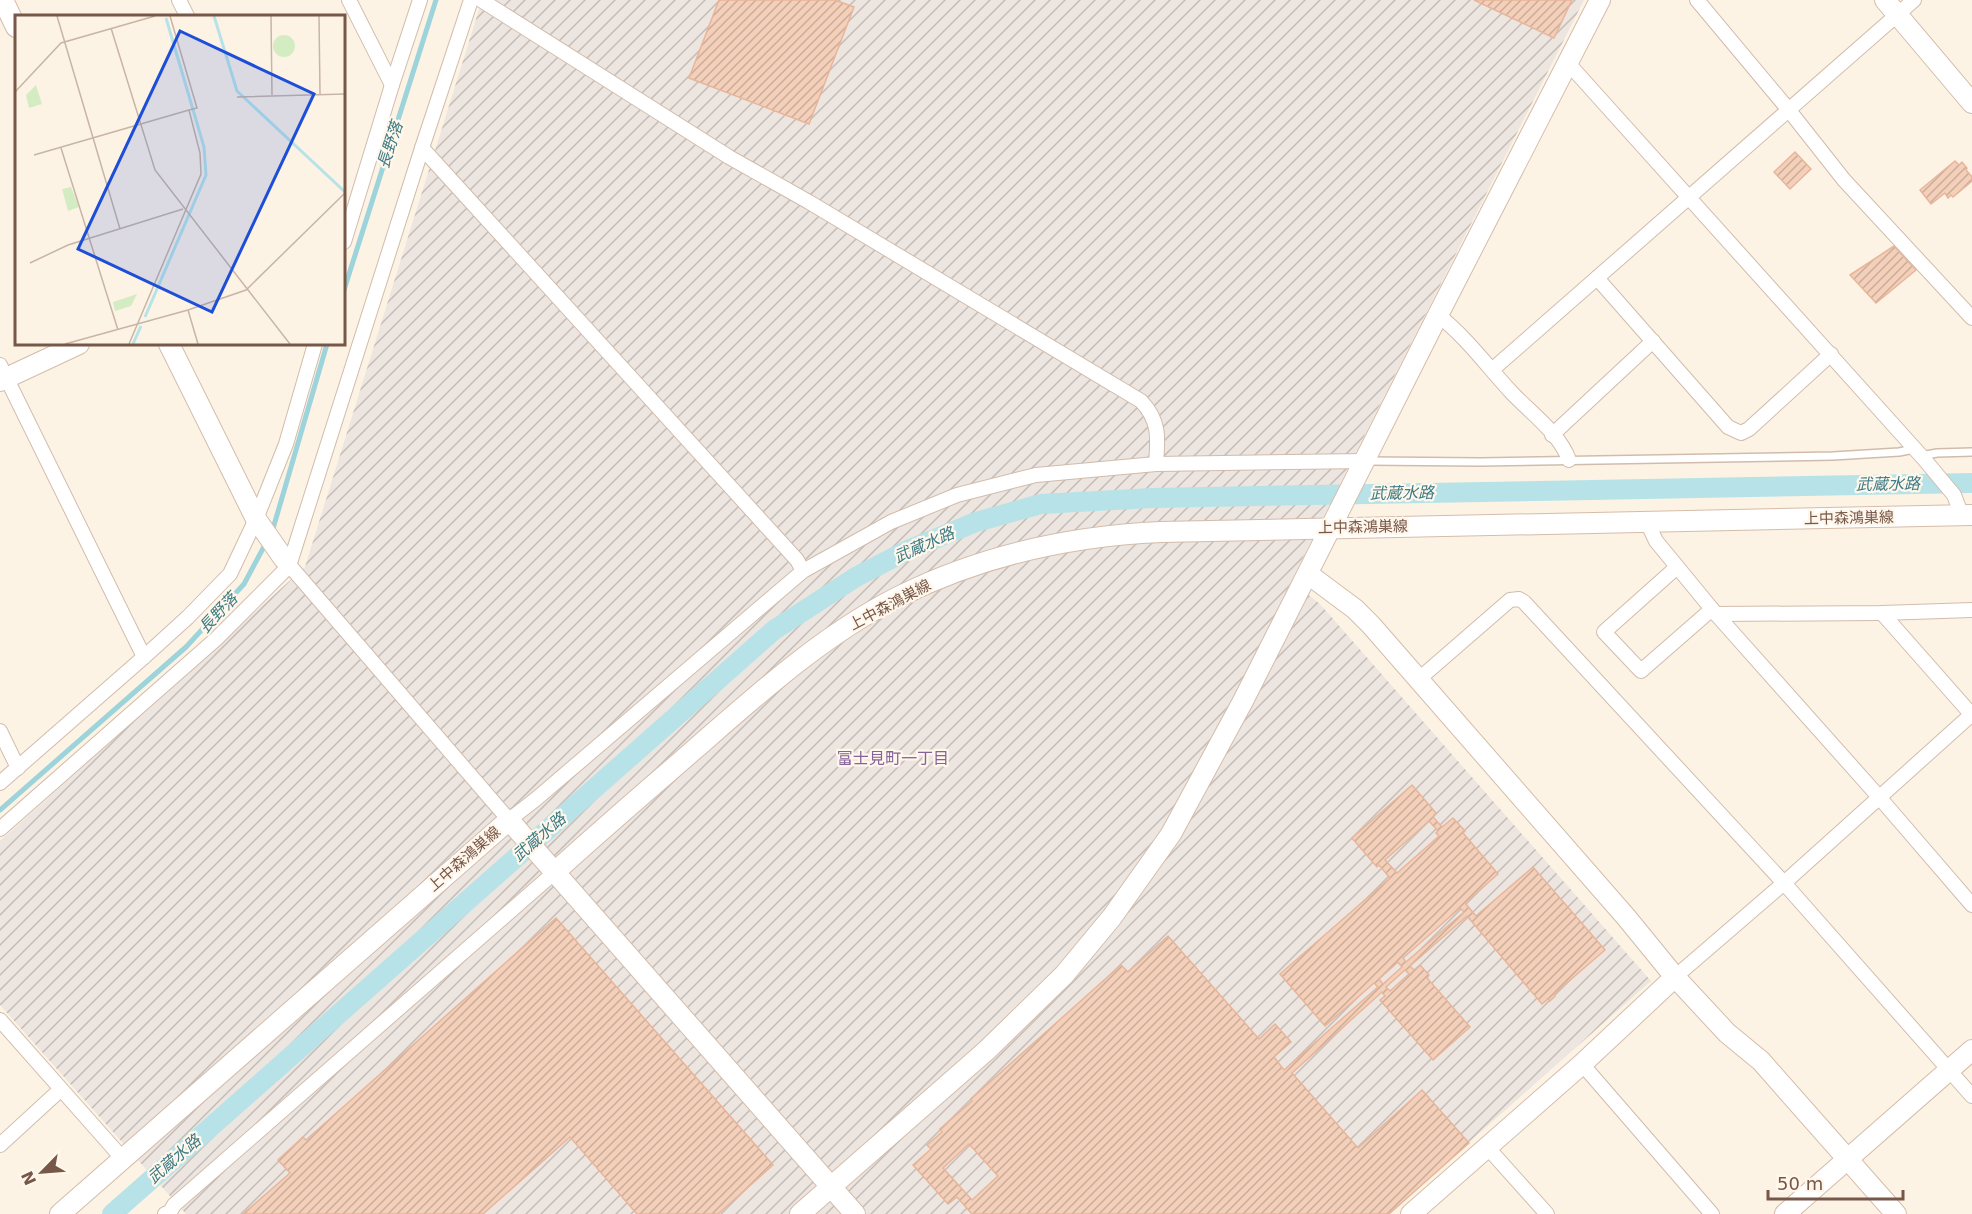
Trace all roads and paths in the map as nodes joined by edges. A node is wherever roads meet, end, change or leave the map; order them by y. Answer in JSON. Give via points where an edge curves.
{"nodes":[{"id":1,"x":3,"y":0,"type":"edge"},
{"id":2,"x":179,"y":0,"type":"edge"},
{"id":3,"x":349,"y":0,"type":"edge"},
{"id":4,"x":420,"y":0,"type":"edge"},
{"id":5,"x":471,"y":0,"type":"edge"},
{"id":6,"x":481,"y":0,"type":"edge"},
{"id":7,"x":1600,"y":0,"type":"edge"},
{"id":8,"x":1697,"y":0,"type":"edge"},
{"id":9,"x":1914,"y":0,"type":"edge"},
{"id":10,"x":1892,"y":7,"type":"edge"},
{"id":11,"x":186,"y":15,"type":"edge"},
{"id":12,"x":15,"y":25,"type":"edge"},
{"id":13,"x":1567,"y":62,"type":"junction"},
{"id":14,"x":392,"y":85,"type":"junction"},
{"id":15,"x":1972,"y":103,"type":"edge"},
{"id":16,"x":1788,"y":109,"type":"junction"},
{"id":17,"x":422,"y":148,"type":"junction"},
{"id":18,"x":1689,"y":197,"type":"junction"},
{"id":19,"x":348,"y":214,"type":"edge"},
{"id":20,"x":345,"y":235,"type":"edge"},
{"id":21,"x":1597,"y":278,"type":"junction"},
{"id":22,"x":1438,"y":315,"type":"junction"},
{"id":23,"x":1972,"y":318,"type":"edge"},
{"id":24,"x":1653,"y":341,"type":"junction"},
{"id":25,"x":77,"y":345,"type":"edge"},
{"id":26,"x":169,"y":345,"type":"edge"},
{"id":27,"x":315,"y":345,"type":"edge"},
{"id":28,"x":1831,"y":354,"type":"junction"},
{"id":29,"x":1493,"y":369,"type":"junction"},
{"id":30,"x":2,"y":375,"type":"edge"},
{"id":31,"x":1552,"y":435,"type":"junction"},
{"id":32,"x":1972,"y":452,"type":"edge"},
{"id":33,"x":1920,"y":454,"type":"junction"},
{"id":34,"x":1569,"y":460,"type":"junction"},
{"id":35,"x":1156,"y":464,"type":"junction"},
{"id":36,"x":1362,"y":469,"type":"junction"},
{"id":37,"x":1964,"y":511,"type":"edge"},
{"id":38,"x":1647,"y":522,"type":"junction"},
{"id":39,"x":258,"y":524,"type":"junction"},
{"id":40,"x":1331,"y":528,"type":"junction"},
{"id":41,"x":286,"y":563,"type":"junction"},
{"id":42,"x":1677,"y":567,"type":"junction"},
{"id":43,"x":803,"y":571,"type":"junction"},
{"id":44,"x":1308,"y":574,"type":"junction"},
{"id":45,"x":1972,"y":610,"type":"edge"},
{"id":46,"x":1714,"y":612,"type":"junction"},
{"id":47,"x":1882,"y":613,"type":"junction"},
{"id":48,"x":144,"y":657,"type":"junction"},
{"id":49,"x":1419,"y":679,"type":"junction"},
{"id":50,"x":1972,"y":715,"type":"edge"},
{"id":51,"x":0,"y":731,"type":"edge"},
{"id":52,"x":18,"y":768,"type":"junction"},
{"id":53,"x":0,"y":783,"type":"edge"},
{"id":54,"x":1879,"y":797,"type":"junction"},
{"id":55,"x":514,"y":826,"type":"junction"},
{"id":56,"x":0,"y":829,"type":"edge"},
{"id":57,"x":550,"y":866,"type":"junction"},
{"id":58,"x":1784,"y":883,"type":"junction"},
{"id":59,"x":1972,"y":904,"type":"edge"},
{"id":60,"x":1676,"y":977,"type":"junction"},
{"id":61,"x":0,"y":1020,"type":"edge"},
{"id":62,"x":1972,"y":1050,"type":"edge"},
{"id":63,"x":1582,"y":1064,"type":"junction"},
{"id":64,"x":1949,"y":1071,"type":"junction"},
{"id":65,"x":60,"y":1090,"type":"junction"},
{"id":66,"x":1972,"y":1096,"type":"edge"},
{"id":67,"x":0,"y":1145,"type":"edge"},
{"id":68,"x":1488,"y":1148,"type":"junction"},
{"id":69,"x":123,"y":1159,"type":"junction"},
{"id":70,"x":1848,"y":1159,"type":"junction"},
{"id":71,"x":831,"y":1187,"type":"junction"},
{"id":72,"x":169,"y":1213,"type":"edge"},
{"id":73,"x":60,"y":1214,"type":"edge"},
{"id":74,"x":800,"y":1214,"type":"edge"},
{"id":75,"x":855,"y":1214,"type":"edge"},
{"id":76,"x":1411,"y":1214,"type":"edge"},
{"id":77,"x":1547,"y":1214,"type":"edge"},
{"id":78,"x":1712,"y":1214,"type":"edge"},
{"id":79,"x":1785,"y":1214,"type":"edge"},
{"id":80,"x":1896,"y":1214,"type":"edge"}],
"edges":[{"from":1,"to":12,"type":"street"},
{"from":2,"to":11,"type":"street"},
{"from":3,"to":14,"type":"street"},
{"from":4,"to":14,"type":"street"},
{"from":5,"to":17,"type":"street"},
{"from":6,"to":35,"type":"street","via":[[729,157],[1141,401],[1156,426]]},
{"from":7,"to":13,"type":"street"},
{"from":8,"to":16,"type":"street"},
{"from":9,"to":10,"type":"street"},
{"from":10,"to":15,"type":"street"},
{"from":10,"to":16,"type":"street"},
{"from":13,"to":18,"type":"street"},
{"from":13,"to":22,"type":"street"},
{"from":14,"to":19,"type":"street"},
{"from":16,"to":18,"type":"street"},
{"from":16,"to":23,"type":"street","via":[[1844,180]]},
{"from":17,"to":41,"type":"street"},
{"from":17,"to":43,"type":"street"},
{"from":18,"to":21,"type":"street"},
{"from":18,"to":28,"type":"street"},
{"from":19,"to":20,"type":"street"},
{"from":21,"to":24,"type":"street"},
{"from":21,"to":29,"type":"street"},
{"from":22,"to":29,"type":"street"},
{"from":22,"to":36,"type":"street"},
{"from":24,"to":28,"type":"street","via":[[1728,427],[1741,433]]},
{"from":24,"to":31,"type":"street"},
{"from":25,"to":30,"type":"street"},
{"from":26,"to":39,"type":"street"},
{"from":27,"to":39,"type":"street"},
{"from":28,"to":33,"type":"street"},
{"from":29,"to":31,"type":"street"},
{"from":30,"to":48,"type":"street"},
{"from":31,"to":34,"type":"street","via":[[1564,447]]},
{"from":32,"to":33,"type":"lane"},
{"from":33,"to":34,"type":"lane"},
{"from":33,"to":37,"type":"street"},
{"from":34,"to":36,"type":"lane"},
{"from":35,"to":36,"type":"street"},
{"from":35,"to":43,"type":"street","via":[[1036,475],[957,495],[891,522]]},
{"from":36,"to":40,"type":"street"},
{"from":37,"to":38,"type":"street","name":"上中森鴻巣線"},
{"from":38,"to":40,"type":"street","name":"上中森鴻巣線"},
{"from":38,"to":42,"type":"street","via":[[1656,541]]},
{"from":39,"to":41,"type":"street"},
{"from":39,"to":48,"type":"street","via":[[230,573]]},
{"from":40,"to":44,"type":"street"},
{"from":40,"to":57,"type":"street","name":"上中森鴻巣線","via":[[1098,537],[1009,554],[921,586],[854,623],[790,669]]},
{"from":41,"to":55,"type":"street"},
{"from":41,"to":56,"type":"street","via":[[216,639]]},
{"from":42,"to":46,"type":"street"},
{"from":42,"to":46,"type":"street","via":[[1604,632],[1641,671]]},
{"from":43,"to":55,"type":"street","via":[[546,791]]},
{"from":44,"to":49,"type":"street","via":[[1355,609]]},
{"from":44,"to":71,"type":"street","via":[[1193,797],[1112,917],[1064,975],[987,1050]]},
{"from":45,"to":47,"type":"street"},
{"from":46,"to":47,"type":"street"},
{"from":46,"to":54,"type":"street"},
{"from":47,"to":50,"type":"street"},
{"from":48,"to":52,"type":"street"},
{"from":49,"to":58,"type":"street","via":[[1506,603],[1515,599],[1524,602]]},
{"from":49,"to":60,"type":"street"},
{"from":50,"to":54,"type":"street"},
{"from":51,"to":52,"type":"street"},
{"from":52,"to":53,"type":"street"},
{"from":54,"to":58,"type":"street"},
{"from":54,"to":59,"type":"street"},
{"from":55,"to":57,"type":"street","name":"上中森鴻巣線"},
{"from":55,"to":69,"type":"street","name":"上中森鴻巣線"},
{"from":57,"to":71,"type":"street"},
{"from":57,"to":72,"type":"street"},
{"from":58,"to":60,"type":"street"},
{"from":58,"to":64,"type":"street"},
{"from":60,"to":63,"type":"street"},
{"from":60,"to":70,"type":"street","via":[[1727,1033],[1761,1060]]},
{"from":61,"to":65,"type":"street"},
{"from":62,"to":64,"type":"street"},
{"from":63,"to":68,"type":"street"},
{"from":63,"to":78,"type":"street"},
{"from":64,"to":66,"type":"street"},
{"from":64,"to":70,"type":"street"},
{"from":65,"to":67,"type":"street"},
{"from":65,"to":69,"type":"street"},
{"from":68,"to":76,"type":"street"},
{"from":68,"to":77,"type":"street"},
{"from":69,"to":73,"type":"street","name":"上中森鴻巣線"},
{"from":70,"to":79,"type":"street"},
{"from":70,"to":80,"type":"street"},
{"from":71,"to":74,"type":"street"},
{"from":71,"to":75,"type":"street"}]}
